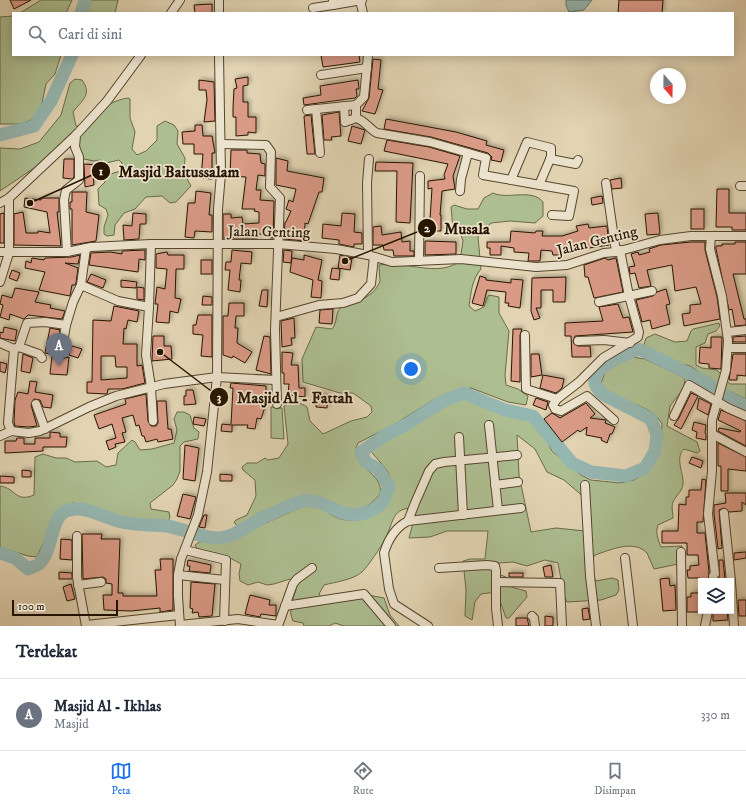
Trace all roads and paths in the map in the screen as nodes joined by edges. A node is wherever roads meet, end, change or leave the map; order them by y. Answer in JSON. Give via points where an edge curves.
{"nodes":[{"id":1,"x":180,"y":0,"type":"edge"},
{"id":2,"x":219,"y":0,"type":"edge"},
{"id":3,"x":361,"y":0,"type":"edge"},
{"id":4,"x":333,"y":2,"type":"edge"},
{"id":5,"x":313,"y":8,"type":"dead end"},
{"id":6,"x":172,"y":12,"type":"edge"},
{"id":7,"x":219,"y":12,"type":"edge"},
{"id":8,"x":363,"y":12,"type":"edge"},
{"id":9,"x":141,"y":56,"type":"edge"},
{"id":10,"x":219,"y":56,"type":"edge"},
{"id":11,"x":368,"y":56,"type":"edge"},
{"id":12,"x":367,"y":68,"type":"junction"},
{"id":13,"x":321,"y":75,"type":"dead end"},
{"id":14,"x":356,"y":105,"type":"junction"},
{"id":15,"x":344,"y":106,"type":"junction"},
{"id":16,"x":307,"y":110,"type":"dead end"},
{"id":17,"x":316,"y":110,"type":"junction"},
{"id":18,"x":356,"y":118,"type":"junction"},
{"id":19,"x":76,"y":135,"type":"junction"},
{"id":20,"x":221,"y":144,"type":"junction"},
{"id":21,"x":320,"y":153,"type":"dead end"},
{"id":22,"x":468,"y":153,"type":"junction"},
{"id":23,"x":369,"y":159,"type":"dead end"},
{"id":24,"x":550,"y":159,"type":"junction"},
{"id":25,"x":578,"y":160,"type":"dead end"},
{"id":26,"x":420,"y":176,"type":"dead end"},
{"id":27,"x":511,"y":180,"type":"junction"},
{"id":28,"x":606,"y":183,"type":"dead end"},
{"id":29,"x":539,"y":185,"type":"junction"},
{"id":30,"x":460,"y":191,"type":"dead end"},
{"id":31,"x":9,"y":198,"type":"junction"},
{"id":32,"x":0,"y":203,"type":"edge"},
{"id":33,"x":552,"y":215,"type":"dead end"},
{"id":34,"x":712,"y":236,"type":"junction"},
{"id":35,"x":746,"y":236,"type":"edge"},
{"id":36,"x":151,"y":244,"type":"junction"},
{"id":37,"x":278,"y":244,"type":"junction"},
{"id":38,"x":217,"y":245,"type":"junction"},
{"id":39,"x":86,"y":248,"type":"junction"},
{"id":40,"x":618,"y":251,"type":"junction"},
{"id":41,"x":0,"y":252,"type":"edge"},
{"id":42,"x":67,"y":252,"type":"junction"},
{"id":43,"x":9,"y":253,"type":"junction"},
{"id":44,"x":371,"y":256,"type":"junction"},
{"id":45,"x":419,"y":261,"type":"junction"},
{"id":46,"x":0,"y":282,"type":"edge"},
{"id":47,"x":81,"y":285,"type":"junction"},
{"id":48,"x":652,"y":291,"type":"dead end"},
{"id":49,"x":629,"y":296,"type":"junction"},
{"id":50,"x":599,"y":302,"type":"dead end"},
{"id":51,"x":149,"y":307,"type":"junction"},
{"id":52,"x":276,"y":317,"type":"junction"},
{"id":53,"x":66,"y":325,"type":"junction"},
{"id":54,"x":746,"y":330,"type":"edge"},
{"id":55,"x":728,"y":332,"type":"junction"},
{"id":56,"x":525,"y":335,"type":"dead end"},
{"id":57,"x":578,"y":341,"type":"dead end"},
{"id":58,"x":0,"y":343,"type":"edge"},
{"id":59,"x":630,"y":343,"type":"junction"},
{"id":60,"x":16,"y":348,"type":"junction"},
{"id":61,"x":728,"y":348,"type":"junction"},
{"id":62,"x":746,"y":348,"type":"edge"},
{"id":63,"x":61,"y":354,"type":"dead end"},
{"id":64,"x":42,"y":358,"type":"dead end"},
{"id":65,"x":217,"y":378,"type":"junction"},
{"id":66,"x":276,"y":380,"type":"junction"},
{"id":67,"x":579,"y":382,"type":"junction"},
{"id":68,"x":151,"y":387,"type":"junction"},
{"id":69,"x":587,"y":396,"type":"junction"},
{"id":70,"x":557,"y":399,"type":"junction"},
{"id":71,"x":718,"y":400,"type":"junction"},
{"id":72,"x":36,"y":404,"type":"dead end"},
{"id":73,"x":277,"y":404,"type":"dead end"},
{"id":74,"x":674,"y":416,"type":"dead end"},
{"id":75,"x":746,"y":416,"type":"edge"},
{"id":76,"x":614,"y":420,"type":"dead end"},
{"id":77,"x":153,"y":421,"type":"dead end"},
{"id":78,"x":489,"y":425,"type":"dead end"},
{"id":79,"x":45,"y":429,"type":"junction"},
{"id":80,"x":11,"y":431,"type":"junction"},
{"id":81,"x":712,"y":434,"type":"junction"},
{"id":82,"x":0,"y":436,"type":"edge"},
{"id":83,"x":459,"y":437,"type":"dead end"},
{"id":84,"x":746,"y":452,"type":"edge"},
{"id":85,"x":517,"y":455,"type":"dead end"},
{"id":86,"x":492,"y":458,"type":"junction"},
{"id":87,"x":460,"y":460,"type":"junction"},
{"id":88,"x":518,"y":482,"type":"dead end"},
{"id":89,"x":495,"y":485,"type":"junction"},
{"id":90,"x":585,"y":485,"type":"dead end"},
{"id":91,"x":521,"y":508,"type":"dead end"},
{"id":92,"x":498,"y":510,"type":"junction"},
{"id":93,"x":724,"y":513,"type":"dead end"},
{"id":94,"x":463,"y":515,"type":"junction"},
{"id":95,"x":408,"y":521,"type":"junction"},
{"id":96,"x":77,"y":536,"type":"dead end"},
{"id":97,"x":185,"y":550,"type":"junction"},
{"id":98,"x":681,"y":552,"type":"dead end"},
{"id":99,"x":625,"y":558,"type":"dead end"},
{"id":100,"x":312,"y":568,"type":"dead end"},
{"id":101,"x":439,"y":568,"type":"dead end"},
{"id":102,"x":178,"y":575,"type":"junction"},
{"id":103,"x":713,"y":578,"type":"edge"},
{"id":104,"x":731,"y":578,"type":"edge"},
{"id":105,"x":225,"y":580,"type":"junction"},
{"id":106,"x":102,"y":582,"type":"dead end"},
{"id":107,"x":496,"y":582,"type":"junction"},
{"id":108,"x":78,"y":585,"type":"junction"},
{"id":109,"x":285,"y":606,"type":"junction"},
{"id":110,"x":707,"y":614,"type":"edge"},
{"id":111,"x":733,"y":614,"type":"edge"},
{"id":112,"x":179,"y":615,"type":"junction"},
{"id":113,"x":532,"y":616,"type":"dead end"},
{"id":114,"x":224,"y":621,"type":"junction"},
{"id":115,"x":86,"y":625,"type":"edge"},
{"id":116,"x":180,"y":626,"type":"edge"},
{"id":117,"x":278,"y":626,"type":"edge"},
{"id":118,"x":391,"y":626,"type":"edge"},
{"id":119,"x":428,"y":626,"type":"edge"},
{"id":120,"x":498,"y":626,"type":"edge"},
{"id":121,"x":535,"y":626,"type":"edge"},
{"id":122,"x":562,"y":626,"type":"edge"},
{"id":123,"x":596,"y":626,"type":"edge"},
{"id":124,"x":633,"y":626,"type":"edge"},
{"id":125,"x":682,"y":626,"type":"edge"},
{"id":126,"x":705,"y":626,"type":"edge"},
{"id":127,"x":734,"y":626,"type":"edge"}],
"edges":[{"from":1,"to":6,"type":"street"},
{"from":2,"to":7,"type":"street"},
{"from":3,"to":4,"type":"street"},
{"from":3,"to":8,"type":"street"},
{"from":4,"to":5,"type":"street"},
{"from":9,"to":19,"type":"street","via":[[107,101]]},
{"from":10,"to":20,"type":"street"},
{"from":11,"to":12,"type":"street"},
{"from":12,"to":13,"type":"street"},
{"from":12,"to":14,"type":"street","via":[[364,97]]},
{"from":14,"to":15,"type":"street"},
{"from":14,"to":18,"type":"street"},
{"from":15,"to":17,"type":"street"},
{"from":15,"to":18,"type":"street","via":[[345,122]]},
{"from":16,"to":17,"type":"street"},
{"from":17,"to":21,"type":"street"},
{"from":18,"to":22,"type":"street","via":[[363,120],[371,130],[378,133],[430,142]]},
{"from":19,"to":31,"type":"street"},
{"from":19,"to":42,"type":"street","via":[[79,180],[66,190],[64,200]]},
{"from":20,"to":37,"type":"street","via":[[266,145],[270,148],[270,187],[280,198]]},
{"from":20,"to":38,"type":"street"},
{"from":22,"to":27,"type":"street","via":[[486,158],[483,175]]},
{"from":22,"to":30,"type":"street","via":[[460,179]]},
{"from":23,"to":44,"type":"street","via":[[367,190]]},
{"from":24,"to":25,"type":"street","via":[[576,164]]},
{"from":24,"to":27,"type":"street","via":[[551,148],[527,142]]},
{"from":24,"to":29,"type":"street"},
{"from":26,"to":45,"type":"street"},
{"from":27,"to":29,"type":"street"},
{"from":28,"to":40,"type":"street"},
{"from":29,"to":33,"type":"street","via":[[574,191],[569,216]]},
{"from":31,"to":32,"type":"street"},
{"from":31,"to":43,"type":"street"},
{"from":34,"to":35,"type":"street","name":"Jalan Genting"},
{"from":34,"to":40,"type":"street","name":"Jalan Genting","via":[[660,240]]},
{"from":34,"to":55,"type":"street","via":[[710,249],[718,276]]},
{"from":36,"to":38,"type":"street","name":"Jalan Genting"},
{"from":36,"to":39,"type":"street","name":"Jalan Genting"},
{"from":36,"to":51,"type":"street"},
{"from":37,"to":38,"type":"street","name":"Jalan Genting"},
{"from":37,"to":44,"type":"street","name":"Jalan Genting","via":[[336,249]]},
{"from":37,"to":52,"type":"street"},
{"from":38,"to":65,"type":"street"},
{"from":39,"to":42,"type":"street","name":"Jalan Genting"},
{"from":39,"to":47,"type":"street"},
{"from":40,"to":45,"type":"street","name":"Jalan Genting","via":[[554,267],[490,264],[461,259]]},
{"from":40,"to":49,"type":"street"},
{"from":41,"to":43,"type":"street","name":"Jalan Genting"},
{"from":42,"to":43,"type":"street","name":"Jalan Genting"},
{"from":43,"to":46,"type":"street"},
{"from":44,"to":45,"type":"street","name":"Jalan Genting","via":[[392,262]]},
{"from":44,"to":52,"type":"street","via":[[372,284],[358,298]]},
{"from":47,"to":51,"type":"street","via":[[118,301]]},
{"from":47,"to":53,"type":"street","via":[[72,302]]},
{"from":48,"to":49,"type":"street"},
{"from":49,"to":50,"type":"street"},
{"from":49,"to":59,"type":"street","via":[[639,332],[638,337]]},
{"from":51,"to":68,"type":"street","via":[[146,355]]},
{"from":52,"to":66,"type":"street"},
{"from":53,"to":60,"type":"street","via":[[27,323]]},
{"from":53,"to":63,"type":"street"},
{"from":54,"to":55,"type":"street"},
{"from":55,"to":61,"type":"street"},
{"from":56,"to":70,"type":"street","via":[[526,389]]},
{"from":57,"to":59,"type":"street"},
{"from":58,"to":60,"type":"street"},
{"from":59,"to":67,"type":"street","via":[[603,358]]},
{"from":60,"to":64,"type":"street","via":[[39,354]]},
{"from":60,"to":80,"type":"street","via":[[8,423]]},
{"from":61,"to":62,"type":"street"},
{"from":61,"to":71,"type":"street","via":[[726,370]]},
{"from":65,"to":66,"type":"street"},
{"from":65,"to":68,"type":"street"},
{"from":65,"to":97,"type":"street","via":[[207,472],[195,526]]},
{"from":66,"to":73,"type":"street"},
{"from":67,"to":69,"type":"street"},
{"from":67,"to":70,"type":"street"},
{"from":68,"to":77,"type":"street"},
{"from":68,"to":79,"type":"street","via":[[125,393],[89,407]]},
{"from":69,"to":70,"type":"street","via":[[561,411],[554,409],[553,405]]},
{"from":69,"to":76,"type":"street"},
{"from":71,"to":74,"type":"street","via":[[689,385]]},
{"from":71,"to":75,"type":"street"},
{"from":71,"to":81,"type":"street","via":[[712,420]]},
{"from":72,"to":79,"type":"street"},
{"from":78,"to":86,"type":"street"},
{"from":79,"to":80,"type":"street","via":[[29,433]]},
{"from":80,"to":82,"type":"street"},
{"from":81,"to":84,"type":"street"},
{"from":81,"to":103,"type":"street","via":[[708,514]]},
{"from":83,"to":87,"type":"street"},
{"from":85,"to":86,"type":"street"},
{"from":86,"to":87,"type":"street"},
{"from":86,"to":89,"type":"street"},
{"from":87,"to":94,"type":"street"},
{"from":87,"to":95,"type":"street","via":[[432,467]]},
{"from":88,"to":89,"type":"street"},
{"from":89,"to":92,"type":"street"},
{"from":90,"to":123,"type":"street","via":[[590,576]]},
{"from":91,"to":92,"type":"street"},
{"from":92,"to":94,"type":"street"},
{"from":93,"to":104,"type":"street"},
{"from":94,"to":95,"type":"street"},
{"from":95,"to":119,"type":"street","via":[[399,528],[386,546],[384,561],[388,583],[394,604]]},
{"from":96,"to":108,"type":"street"},
{"from":97,"to":102,"type":"street"},
{"from":97,"to":105,"type":"street","via":[[225,559]]},
{"from":98,"to":125,"type":"street"},
{"from":99,"to":124,"type":"street"},
{"from":100,"to":109,"type":"street","via":[[296,579]]},
{"from":101,"to":107,"type":"street","via":[[494,565]]},
{"from":102,"to":105,"type":"street"},
{"from":102,"to":112,"type":"street"},
{"from":105,"to":114,"type":"street"},
{"from":106,"to":108,"type":"street"},
{"from":107,"to":120,"type":"street"},
{"from":107,"to":122,"type":"street","via":[[560,583]]},
{"from":108,"to":115,"type":"street"},
{"from":109,"to":117,"type":"street"},
{"from":109,"to":118,"type":"street","via":[[364,594]]},
{"from":110,"to":126,"type":"street"},
{"from":111,"to":127,"type":"street"},
{"from":112,"to":115,"type":"street"},
{"from":112,"to":116,"type":"street"},
{"from":113,"to":121,"type":"street"},
{"from":114,"to":116,"type":"street"},
{"from":114,"to":117,"type":"street","via":[[238,619]]}]}
